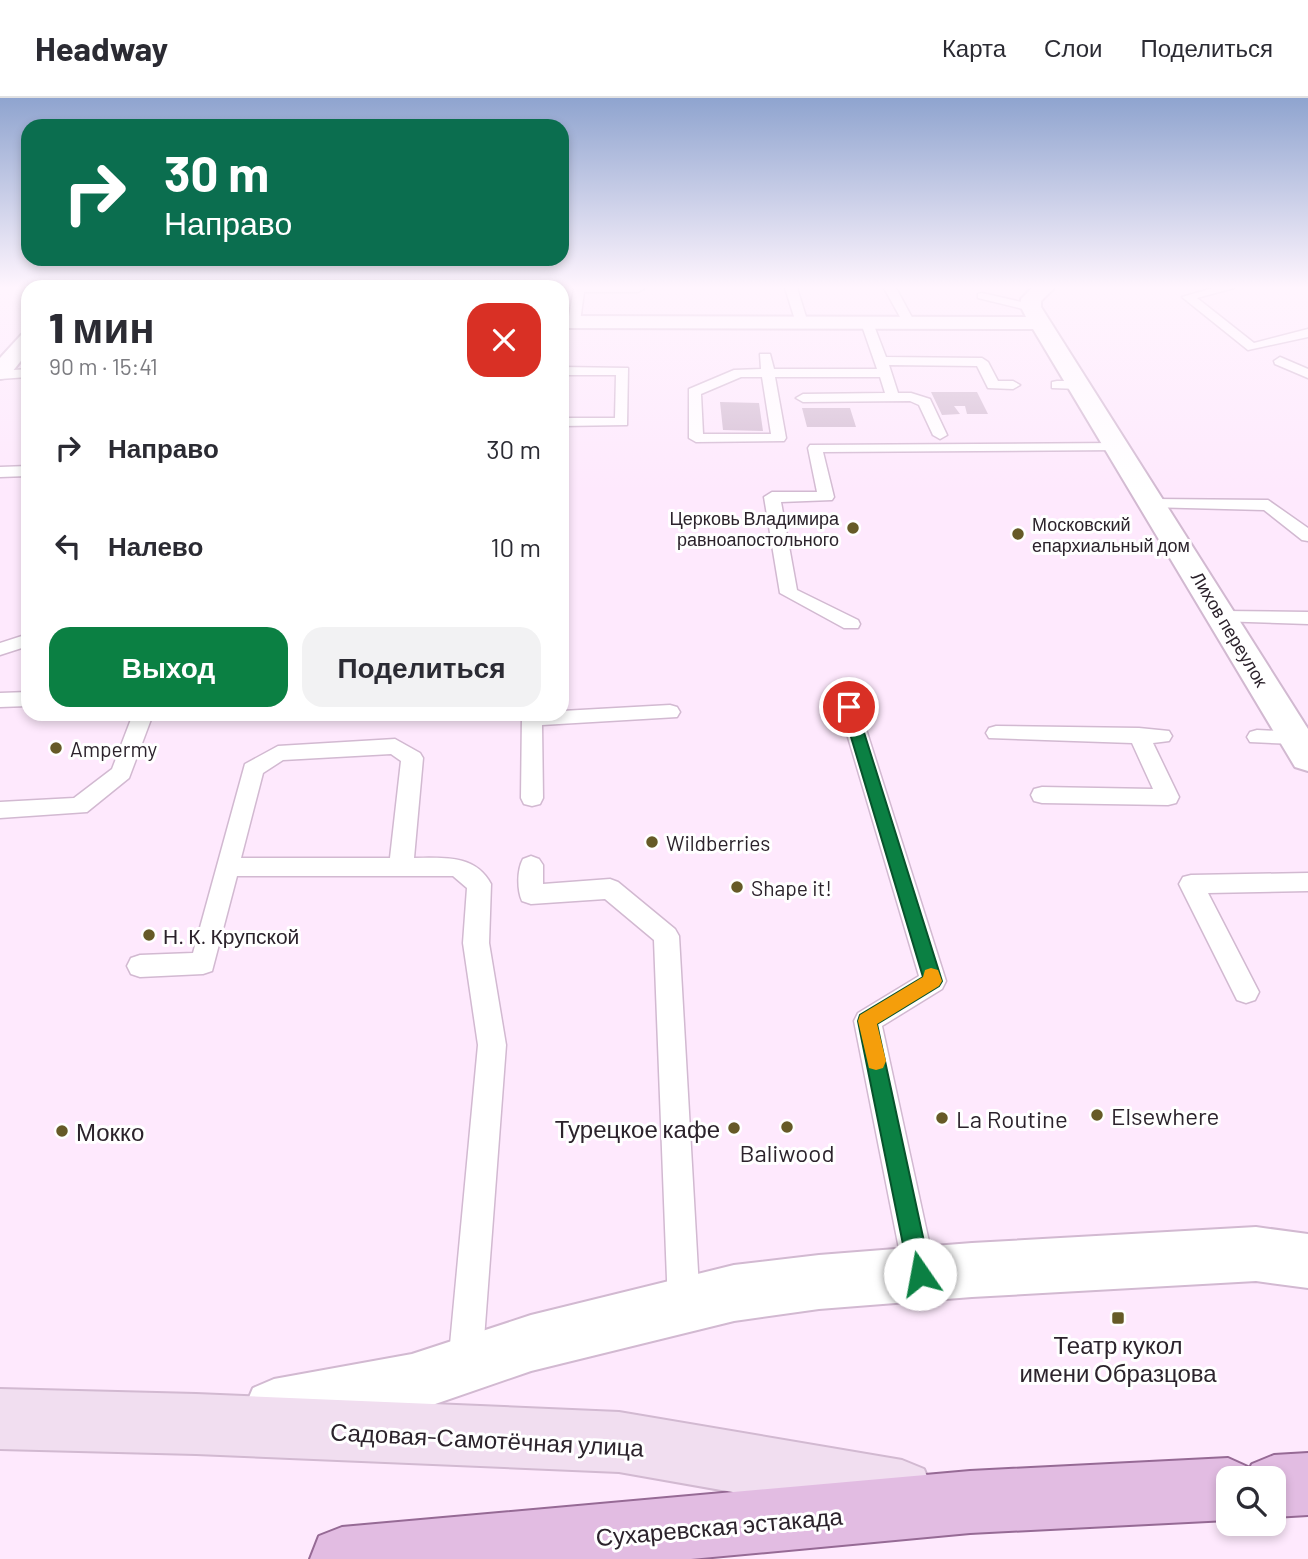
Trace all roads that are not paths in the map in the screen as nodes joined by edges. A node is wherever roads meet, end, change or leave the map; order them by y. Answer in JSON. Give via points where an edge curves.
{"nodes":[{"id":1,"x":879,"y":356,"type":"edge"},
{"id":2,"x":1054,"y":356,"type":"edge"},
{"id":3,"x":765,"y":357,"type":"dead end"},
{"id":4,"x":1280,"y":361,"type":"dead end"},
{"id":5,"x":883,"y":367,"type":"junction"},
{"id":6,"x":1,"y":369,"type":"edge"},
{"id":7,"x":569,"y":370,"type":"edge"},
{"id":8,"x":21,"y":372,"type":"edge"},
{"id":9,"x":768,"y":373,"type":"junction"},
{"id":10,"x":1308,"y":374,"type":"edge"},
{"id":11,"x":1013,"y":385,"type":"dead end"},
{"id":12,"x":893,"y":397,"type":"junction"},
{"id":13,"x":803,"y":398,"type":"dead end"},
{"id":14,"x":569,"y":422,"type":"edge"},
{"id":15,"x":940,"y":435,"type":"dead end"},
{"id":16,"x":1117,"y":447,"type":"junction"},
{"id":17,"x":21,"y":471,"type":"edge"},
{"id":18,"x":0,"y":472,"type":"edge"},
{"id":19,"x":1153,"y":504,"type":"junction"},
{"id":20,"x":1308,"y":536,"type":"edge"},
{"id":21,"x":1223,"y":617,"type":"junction"},
{"id":22,"x":1308,"y":618,"type":"edge"},
{"id":23,"x":851,"y":624,"type":"dead end"},
{"id":24,"x":21,"y":642,"type":"edge"},
{"id":25,"x":0,"y":649,"type":"edge"},
{"id":26,"x":21,"y":699,"type":"edge"},
{"id":27,"x":0,"y":700,"type":"edge"},
{"id":28,"x":849,"y":707,"type":"dead end"},
{"id":29,"x":670,"y":712,"type":"dead end"},
{"id":30,"x":569,"y":715,"type":"edge"},
{"id":31,"x":140,"y":721,"type":"edge"},
{"id":32,"x":533,"y":721,"type":"edge"},
{"id":33,"x":996,"y":733,"type":"dead end"},
{"id":34,"x":1139,"y":735,"type":"junction"},
{"id":35,"x":1162,"y":736,"type":"dead end"},
{"id":36,"x":1257,"y":737,"type":"dead end"},
{"id":37,"x":1302,"y":748,"type":"edge"},
{"id":38,"x":1042,"y":795,"type":"dead end"},
{"id":39,"x":532,"y":798,"type":"dead end"},
{"id":40,"x":0,"y":810,"type":"edge"},
{"id":41,"x":531,"y":865,"type":"dead end"},
{"id":42,"x":228,"y":867,"type":"junction"},
{"id":43,"x":401,"y":867,"type":"junction"},
{"id":44,"x":1308,"y":882,"type":"edge"},
{"id":45,"x":140,"y":967,"type":"dead end"},
{"id":46,"x":1246,"y":992,"type":"dead end"},
{"id":47,"x":1308,"y":1261,"type":"edge"},
{"id":48,"x":920,"y":1274,"type":"junction"},
{"id":49,"x":684,"y":1306,"type":"junction"},
{"id":50,"x":466,"y":1366,"type":"junction"},
{"id":51,"x":0,"y":1419,"type":"edge"},
{"id":52,"x":196,"y":1424,"type":"junction"},
{"id":53,"x":1308,"y":1484,"type":"edge"},
{"id":54,"x":1286,"y":1485,"type":"edge"},
{"id":55,"x":1216,"y":1490,"type":"edge"},
{"id":56,"x":970,"y":1502,"type":"junction"},
{"id":57,"x":342,"y":1559,"type":"edge"}],
"edges":[{"from":1,"to":5,"type":"lane"},
{"from":2,"to":16,"type":"street","name":"Лихов переулок","via":[[1068,385]]},
{"from":3,"to":9,"type":"lane"},
{"from":4,"to":10,"type":"lane"},
{"from":5,"to":9,"type":"lane"},
{"from":5,"to":11,"type":"lane","via":[[982,362],[993,385]]},
{"from":5,"to":12,"type":"lane"},
{"from":6,"to":8,"type":"lane"},
{"from":7,"to":14,"type":"lane","via":[[623,371],[622,422]]},
{"from":9,"to":9,"type":"lane","via":[[739,373],[694,392],[696,438],[779,438]]},
{"from":12,"to":13,"type":"lane"},
{"from":12,"to":15,"type":"lane","via":[[925,402]]},
{"from":16,"to":19,"type":"street","name":"Лихов переулок"},
{"from":16,"to":23,"type":"lane","via":[[815,448],[826,497],[772,497],[789,593]]},
{"from":17,"to":18,"type":"lane"},
{"from":19,"to":20,"type":"lane","via":[[1268,505]]},
{"from":19,"to":21,"type":"street","name":"Лихов переулок"},
{"from":21,"to":22,"type":"lane"},
{"from":21,"to":37,"type":"street","name":"Лихов переулок"},
{"from":24,"to":25,"type":"lane"},
{"from":26,"to":27,"type":"lane"},
{"from":28,"to":48,"type":"lane","via":[[933,981],[867,1021]]},
{"from":29,"to":30,"type":"lane"},
{"from":31,"to":40,"type":"lane","via":[[121,774],[79,806]]},
{"from":32,"to":39,"type":"lane"},
{"from":33,"to":34,"type":"lane"},
{"from":34,"to":35,"type":"lane"},
{"from":34,"to":38,"type":"lane","via":[[1168,797]]},
{"from":36,"to":37,"type":"lane"},
{"from":41,"to":49,"type":"lane","via":[[531,894],[610,889],[666,936]]},
{"from":42,"to":43,"type":"lane"},
{"from":42,"to":43,"type":"lane","via":[[253,769],[278,754],[395,746],[412,758]]},
{"from":42,"to":45,"type":"lane","via":[[202,963]]},
{"from":43,"to":50,"type":"lane","via":[[458,867],[479,884],[476,943],[492,1045]]},
{"from":44,"to":46,"type":"lane","via":[[1191,884]]},
{"from":47,"to":48,"type":"street","via":[[1256,1254]]},
{"from":48,"to":49,"type":"street","via":[[758,1290]]},
{"from":49,"to":50,"type":"street","via":[[544,1339]]},
{"from":50,"to":52,"type":"street","via":[[412,1383]]},
{"from":51,"to":52,"type":"main road","name":"Садовая-Самотёчная улица"},
{"from":52,"to":56,"type":"main road","name":"Садовая-Самотёчная улица","via":[[619,1442]]},
{"from":53,"to":54,"type":"main road"},
{"from":55,"to":56,"type":"main road","name":"Сухаревская эстакада"},
{"from":56,"to":57,"type":"main road","name":"Сухаревская эстакада"}]}
